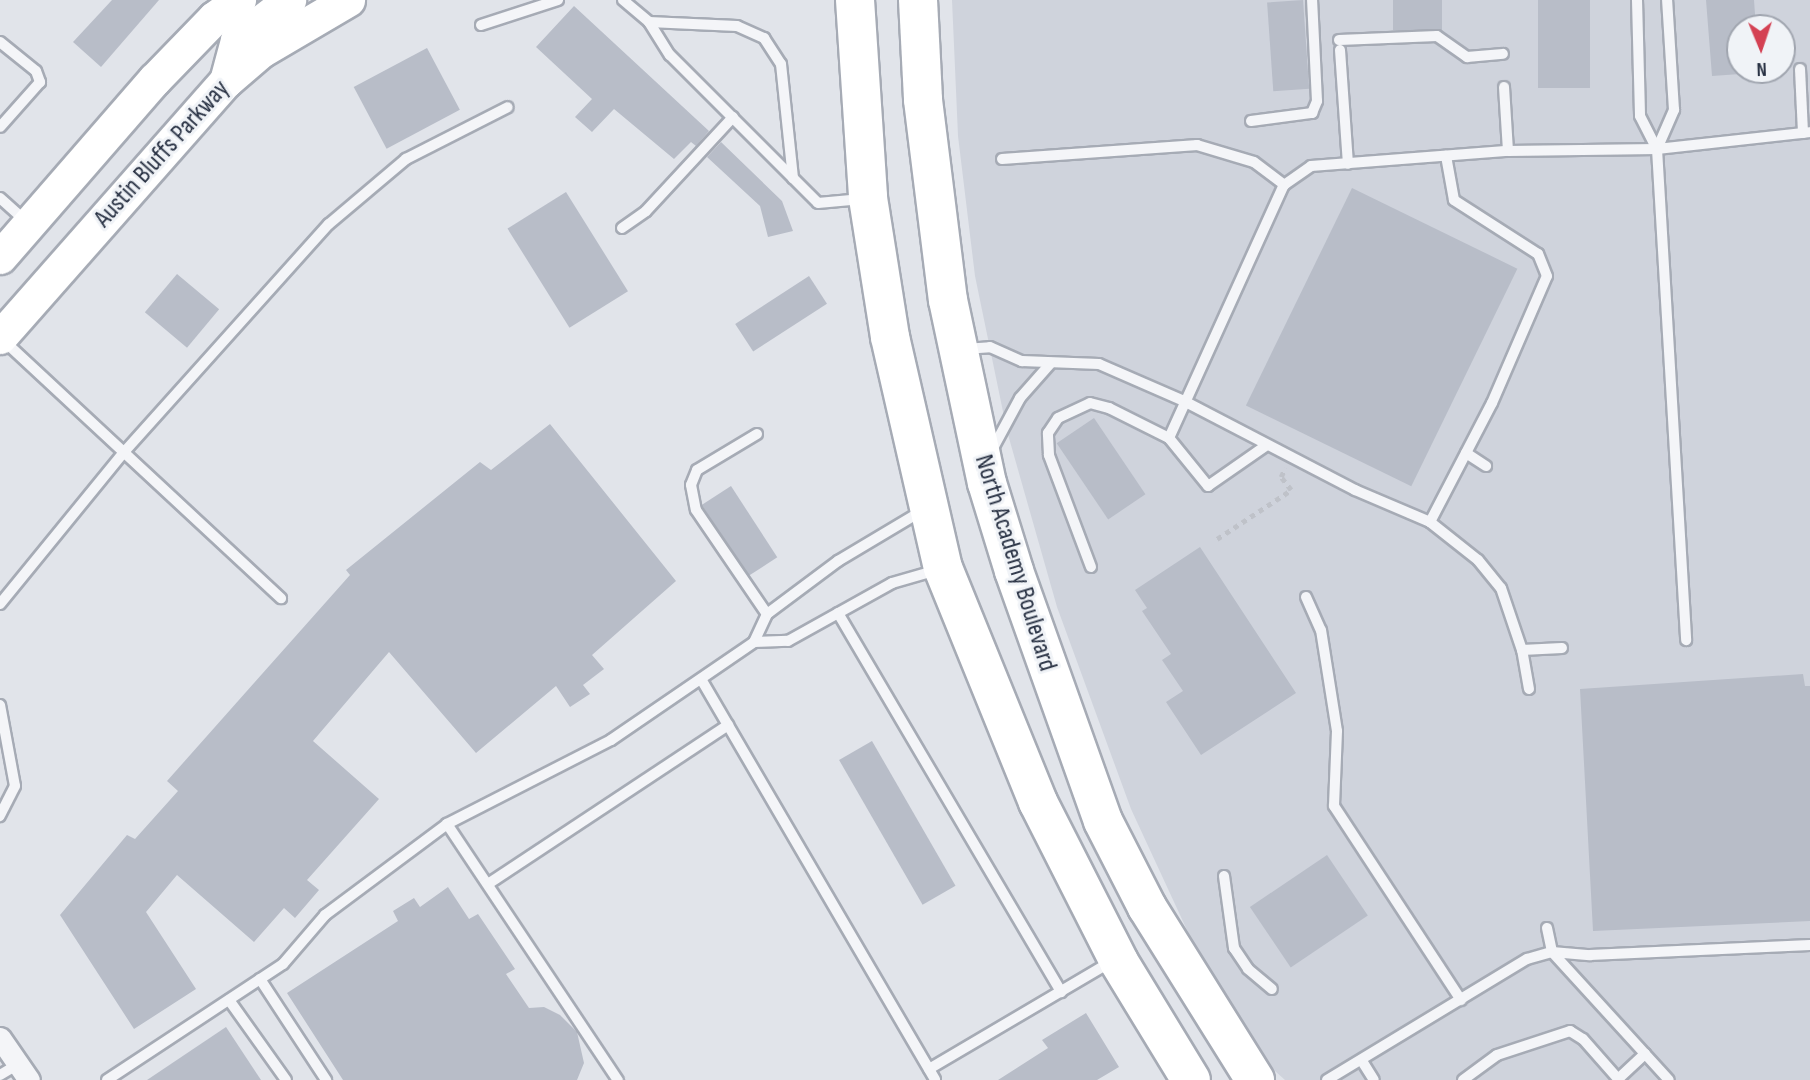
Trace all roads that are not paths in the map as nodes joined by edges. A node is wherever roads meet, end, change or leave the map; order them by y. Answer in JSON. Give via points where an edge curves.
{"nodes":[{"id":1,"x":289,"y":0,"type":"edge"},
{"id":2,"x":348,"y":0,"type":"edge"},
{"id":3,"x":558,"y":0,"type":"edge"},
{"id":4,"x":624,"y":0,"type":"edge"},
{"id":5,"x":855,"y":0,"type":"edge"},
{"id":6,"x":918,"y":0,"type":"edge"},
{"id":7,"x":1312,"y":0,"type":"edge"},
{"id":8,"x":1637,"y":0,"type":"edge"},
{"id":9,"x":1667,"y":0,"type":"edge"},
{"id":10,"x":232,"y":2,"type":"edge"},
{"id":11,"x":649,"y":22,"type":"junction"},
{"id":12,"x":481,"y":25,"type":"dead end"},
{"id":13,"x":0,"y":42,"type":"edge"},
{"id":14,"x":1503,"y":54,"type":"dead end"},
{"id":15,"x":1800,"y":69,"type":"dead end"},
{"id":16,"x":226,"y":81,"type":"junction"},
{"id":17,"x":1504,"y":88,"type":"dead end"},
{"id":18,"x":508,"y":107,"type":"dead end"},
{"id":19,"x":733,"y":117,"type":"junction"},
{"id":20,"x":1251,"y":121,"type":"dead end"},
{"id":21,"x":0,"y":127,"type":"edge"},
{"id":22,"x":1806,"y":132,"type":"edge"},
{"id":23,"x":1657,"y":149,"type":"junction"},
{"id":24,"x":1508,"y":151,"type":"junction"},
{"id":25,"x":1446,"y":156,"type":"junction"},
{"id":26,"x":1002,"y":159,"type":"dead end"},
{"id":27,"x":1348,"y":164,"type":"junction"},
{"id":28,"x":793,"y":178,"type":"junction"},
{"id":29,"x":1284,"y":185,"type":"junction"},
{"id":30,"x":0,"y":198,"type":"edge"},
{"id":31,"x":868,"y":198,"type":"junction"},
{"id":32,"x":29,"y":223,"type":"junction"},
{"id":33,"x":622,"y":228,"type":"dead end"},
{"id":34,"x":0,"y":257,"type":"edge"},
{"id":35,"x":0,"y":337,"type":"edge"},
{"id":36,"x":958,"y":349,"type":"junction"},
{"id":37,"x":1051,"y":363,"type":"junction"},
{"id":38,"x":1184,"y":401,"type":"junction"},
{"id":39,"x":757,"y":434,"type":"dead end"},
{"id":40,"x":1169,"y":438,"type":"junction"},
{"id":41,"x":1267,"y":445,"type":"junction"},
{"id":42,"x":125,"y":451,"type":"junction"},
{"id":43,"x":1466,"y":453,"type":"junction"},
{"id":44,"x":1486,"y":466,"type":"dead end"},
{"id":45,"x":984,"y":467,"type":"junction"},
{"id":46,"x":928,"y":507,"type":"junction"},
{"id":47,"x":1430,"y":522,"type":"junction"},
{"id":48,"x":1091,"y":567,"type":"dead end"},
{"id":49,"x":943,"y":568,"type":"junction"},
{"id":50,"x":1306,"y":597,"type":"dead end"},
{"id":51,"x":281,"y":598,"type":"dead end"},
{"id":52,"x":0,"y":604,"type":"edge"},
{"id":53,"x":838,"y":613,"type":"junction"},
{"id":54,"x":767,"y":614,"type":"junction"},
{"id":55,"x":1686,"y":640,"type":"dead end"},
{"id":56,"x":754,"y":642,"type":"junction"},
{"id":57,"x":1562,"y":648,"type":"dead end"},
{"id":58,"x":1522,"y":650,"type":"junction"},
{"id":59,"x":701,"y":680,"type":"junction"},
{"id":60,"x":1529,"y":689,"type":"dead end"},
{"id":61,"x":0,"y":705,"type":"edge"},
{"id":62,"x":727,"y":725,"type":"junction"},
{"id":63,"x":0,"y":816,"type":"edge"},
{"id":64,"x":447,"y":824,"type":"junction"},
{"id":65,"x":1224,"y":876,"type":"dead end"},
{"id":66,"x":488,"y":884,"type":"junction"},
{"id":67,"x":1547,"y":928,"type":"dead end"},
{"id":68,"x":1810,"y":946,"type":"edge"},
{"id":69,"x":1552,"y":952,"type":"junction"},
{"id":70,"x":1118,"y":961,"type":"junction"},
{"id":71,"x":260,"y":979,"type":"junction"},
{"id":72,"x":1272,"y":989,"type":"dead end"},
{"id":73,"x":1061,"y":992,"type":"junction"},
{"id":74,"x":229,"y":1000,"type":"junction"},
{"id":75,"x":1461,"y":1000,"type":"junction"},
{"id":76,"x":0,"y":1038,"type":"edge"},
{"id":77,"x":1645,"y":1054,"type":"junction"},
{"id":78,"x":1362,"y":1061,"type":"junction"},
{"id":79,"x":929,"y":1069,"type":"junction"},
{"id":80,"x":16,"y":1073,"type":"edge"},
{"id":81,"x":112,"y":1079,"type":"edge"},
{"id":82,"x":1196,"y":1079,"type":"edge"},
{"id":83,"x":286,"y":1080,"type":"edge"},
{"id":84,"x":326,"y":1080,"type":"edge"},
{"id":85,"x":618,"y":1080,"type":"edge"},
{"id":86,"x":936,"y":1080,"type":"edge"},
{"id":87,"x":1255,"y":1080,"type":"edge"},
{"id":88,"x":1327,"y":1080,"type":"edge"},
{"id":89,"x":1374,"y":1080,"type":"edge"},
{"id":90,"x":1463,"y":1080,"type":"edge"},
{"id":91,"x":1618,"y":1080,"type":"edge"},
{"id":92,"x":1669,"y":1080,"type":"edge"}],
"edges":[{"from":1,"to":16,"type":"main road","via":[[237,40]]},
{"from":2,"to":16,"type":"main road","name":"Austin Bluffs Parkway","via":[[261,51]]},
{"from":3,"to":12,"type":"lane"},
{"from":4,"to":11,"type":"lane"},
{"from":5,"to":31,"type":"highway"},
{"from":6,"to":36,"type":"highway","name":"North Academy Boulevard","via":[[933,197]]},
{"from":7,"to":20,"type":"lane","via":[[1317,101],[1312,113]]},
{"from":8,"to":23,"type":"lane","via":[[1640,116]]},
{"from":9,"to":23,"type":"lane","via":[[1674,110]]},
{"from":10,"to":32,"type":"main road","name":"Austin Bluffs Parkway","via":[[154,80]]},
{"from":11,"to":19,"type":"lane","via":[[670,55]]},
{"from":11,"to":28,"type":"lane","via":[[737,26],[764,38],[781,64]]},
{"from":13,"to":21,"type":"lane","via":[[36,71],[40,82]]},
{"from":14,"to":27,"type":"lane","via":[[1467,57],[1437,36],[1340,45]]},
{"from":15,"to":22,"type":"lane"},
{"from":16,"to":35,"type":"main road","name":"Austin Bluffs Parkway"},
{"from":17,"to":24,"type":"lane"},
{"from":18,"to":42,"type":"lane","via":[[406,159],[330,223]]},
{"from":19,"to":28,"type":"lane"},
{"from":19,"to":33,"type":"lane","via":[[646,211]]},
{"from":22,"to":23,"type":"lane"},
{"from":23,"to":24,"type":"lane"},
{"from":23,"to":55,"type":"lane"},
{"from":24,"to":25,"type":"lane"},
{"from":25,"to":27,"type":"lane"},
{"from":25,"to":43,"type":"lane","via":[[1454,200],[1538,254],[1547,276]]},
{"from":26,"to":29,"type":"lane","via":[[1197,145],[1254,162]]},
{"from":27,"to":29,"type":"lane","via":[[1311,166]]},
{"from":28,"to":31,"type":"lane","via":[[818,204]]},
{"from":29,"to":38,"type":"lane"},
{"from":30,"to":32,"type":"lane"},
{"from":31,"to":46,"type":"highway","via":[[890,337]]},
{"from":32,"to":34,"type":"main road","name":"Austin Bluffs Parkway"},
{"from":35,"to":42,"type":"lane"},
{"from":36,"to":37,"type":"lane","via":[[990,347],[1022,361]]},
{"from":36,"to":45,"type":"highway","name":"North Academy Boulevard"},
{"from":37,"to":38,"type":"lane","via":[[1099,364]]},
{"from":37,"to":45,"type":"lane","via":[[1020,398]]},
{"from":38,"to":40,"type":"lane"},
{"from":38,"to":41,"type":"lane"},
{"from":39,"to":54,"type":"lane","via":[[697,470],[691,485],[696,510]]},
{"from":40,"to":41,"type":"lane","via":[[1208,486]]},
{"from":40,"to":48,"type":"lane","via":[[1090,402],[1058,418],[1048,433],[1049,455]]},
{"from":41,"to":47,"type":"lane"},
{"from":42,"to":51,"type":"lane"},
{"from":42,"to":52,"type":"lane"},
{"from":43,"to":44,"type":"lane"},
{"from":43,"to":47,"type":"lane"},
{"from":45,"to":87,"type":"highway","name":"North Academy Boulevard","via":[[1041,657],[1103,821],[1147,907]]},
{"from":46,"to":49,"type":"highway"},
{"from":46,"to":54,"type":"lane","via":[[838,561]]},
{"from":47,"to":58,"type":"lane","via":[[1478,560],[1501,588]]},
{"from":49,"to":53,"type":"lane","via":[[892,583]]},
{"from":49,"to":70,"type":"highway","via":[[1038,802]]},
{"from":50,"to":75,"type":"lane","via":[[1321,630],[1337,730],[1334,806]]},
{"from":53,"to":56,"type":"lane","via":[[788,642]]},
{"from":53,"to":73,"type":"lane"},
{"from":54,"to":56,"type":"lane"},
{"from":56,"to":59,"type":"lane"},
{"from":57,"to":58,"type":"lane"},
{"from":58,"to":60,"type":"lane"},
{"from":59,"to":62,"type":"lane"},
{"from":59,"to":64,"type":"lane","via":[[611,740]]},
{"from":61,"to":63,"type":"lane","via":[[15,786]]},
{"from":62,"to":66,"type":"lane"},
{"from":62,"to":79,"type":"lane"},
{"from":64,"to":66,"type":"lane"},
{"from":64,"to":71,"type":"lane","via":[[326,915],[282,964]]},
{"from":65,"to":72,"type":"lane","via":[[1234,947],[1248,969]]},
{"from":66,"to":85,"type":"lane"},
{"from":67,"to":69,"type":"lane"},
{"from":68,"to":69,"type":"lane","via":[[1590,955]]},
{"from":69,"to":75,"type":"lane","via":[[1527,959]]},
{"from":69,"to":77,"type":"lane"},
{"from":70,"to":73,"type":"lane"},
{"from":70,"to":82,"type":"highway","via":[[1160,982]]},
{"from":71,"to":74,"type":"lane"},
{"from":71,"to":84,"type":"lane"},
{"from":73,"to":79,"type":"lane"},
{"from":74,"to":81,"type":"lane"},
{"from":74,"to":83,"type":"lane"},
{"from":75,"to":78,"type":"lane"},
{"from":76,"to":80,"type":"street"},
{"from":77,"to":91,"type":"lane"},
{"from":77,"to":92,"type":"lane"},
{"from":78,"to":88,"type":"lane"},
{"from":78,"to":89,"type":"lane"},
{"from":79,"to":86,"type":"lane"},
{"from":90,"to":91,"type":"lane","via":[[1497,1055],[1570,1031],[1583,1039]]}]}
